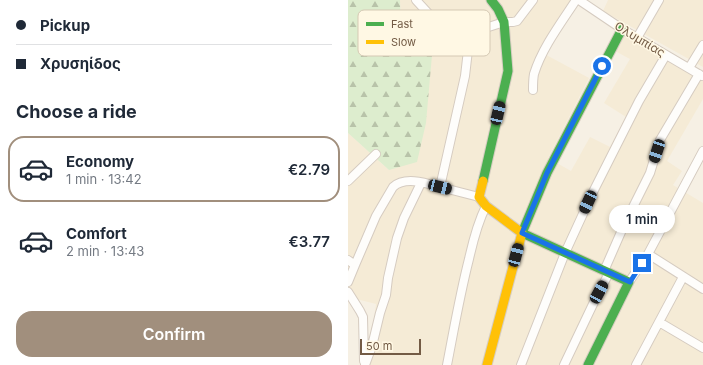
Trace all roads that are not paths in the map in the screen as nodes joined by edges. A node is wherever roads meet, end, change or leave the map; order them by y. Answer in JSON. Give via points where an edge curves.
{"nodes":[{"id":1,"x":416,"y":0,"type":"edge"},
{"id":2,"x":491,"y":0,"type":"edge"},
{"id":3,"x":532,"y":0,"type":"edge"},
{"id":4,"x":577,"y":0,"type":"edge"},
{"id":5,"x":659,"y":0,"type":"edge"},
{"id":6,"x":425,"y":10,"type":"edge"},
{"id":7,"x":504,"y":22,"type":"junction"},
{"id":8,"x":490,"y":27,"type":"edge"},
{"id":9,"x":622,"y":29,"type":"junction"},
{"id":10,"x":637,"y":38,"type":"junction"},
{"id":11,"x":703,"y":45,"type":"edge"},
{"id":12,"x":666,"y":55,"type":"junction"},
{"id":13,"x":467,"y":56,"type":"edge"},
{"id":14,"x":689,"y":68,"type":"junction"},
{"id":15,"x":701,"y":75,"type":"edge"},
{"id":16,"x":532,"y":90,"type":"dead end"},
{"id":17,"x":703,"y":151,"type":"edge"},
{"id":18,"x":376,"y":154,"type":"dead end"},
{"id":19,"x":348,"y":181,"type":"edge"},
{"id":20,"x":421,"y":183,"type":"junction"},
{"id":21,"x":440,"y":187,"type":"junction"},
{"id":22,"x":479,"y":197,"type":"junction"},
{"id":23,"x":486,"y":206,"type":"junction"},
{"id":24,"x":522,"y":233,"type":"junction"},
{"id":25,"x":565,"y":254,"type":"junction"},
{"id":26,"x":648,"y":254,"type":"junction"},
{"id":27,"x":351,"y":262,"type":"edge"},
{"id":28,"x":607,"y":272,"type":"junction"},
{"id":29,"x":683,"y":277,"type":"junction"},
{"id":30,"x":348,"y":282,"type":"edge"},
{"id":31,"x":630,"y":282,"type":"junction"},
{"id":32,"x":703,"y":289,"type":"edge"},
{"id":33,"x":348,"y":292,"type":"edge"},
{"id":34,"x":659,"y":322,"type":"junction"},
{"id":35,"x":703,"y":348,"type":"edge"},
{"id":36,"x":364,"y":365,"type":"edge"},
{"id":37,"x":448,"y":365,"type":"edge"},
{"id":38,"x":487,"y":365,"type":"edge"},
{"id":39,"x":521,"y":365,"type":"edge"},
{"id":40,"x":564,"y":365,"type":"edge"},
{"id":41,"x":588,"y":365,"type":"edge"},
{"id":42,"x":636,"y":365,"type":"edge"}],
"edges":[{"from":1,"to":6,"type":"street"},
{"from":2,"to":7,"type":"street"},
{"from":3,"to":7,"type":"street","via":[[517,21]]},
{"from":4,"to":9,"type":"street","name":"Ολυμπίας"},
{"from":4,"to":16,"type":"street","via":[[538,64]]},
{"from":5,"to":10,"type":"street"},
{"from":7,"to":8,"type":"street"},
{"from":7,"to":22,"type":"street","via":[[508,71]]},
{"from":9,"to":10,"type":"street","name":"Ολυμπίας"},
{"from":9,"to":24,"type":"street","via":[[547,173]]},
{"from":10,"to":12,"type":"street","name":"Ολυμπίας"},
{"from":11,"to":14,"type":"street"},
{"from":12,"to":14,"type":"street","name":"Ολυμπίας"},
{"from":12,"to":25,"type":"street","via":[[618,142]]},
{"from":13,"to":21,"type":"street"},
{"from":14,"to":15,"type":"street","name":"Ολυμπίας"},
{"from":15,"to":28,"type":"street","via":[[660,140],[650,173],[625,223]]},
{"from":17,"to":26,"type":"street"},
{"from":18,"to":19,"type":"street"},
{"from":20,"to":21,"type":"street"},
{"from":20,"to":27,"type":"street","via":[[402,182],[393,187]]},
{"from":20,"to":36,"type":"street","via":[[397,238],[386,295]]},
{"from":21,"to":22,"type":"street"},
{"from":22,"to":23,"type":"street"},
{"from":23,"to":24,"type":"street"},
{"from":23,"to":37,"type":"street","via":[[474,236],[466,268]]},
{"from":24,"to":25,"type":"street"},
{"from":24,"to":38,"type":"street"},
{"from":25,"to":28,"type":"street"},
{"from":25,"to":39,"type":"street"},
{"from":26,"to":29,"type":"street"},
{"from":26,"to":31,"type":"street"},
{"from":27,"to":30,"type":"street"},
{"from":28,"to":31,"type":"street"},
{"from":28,"to":40,"type":"street"},
{"from":29,"to":32,"type":"street"},
{"from":29,"to":34,"type":"street"},
{"from":31,"to":41,"type":"street"},
{"from":33,"to":36,"type":"street","via":[[363,317]]},
{"from":34,"to":35,"type":"street"},
{"from":34,"to":42,"type":"street"}]}
